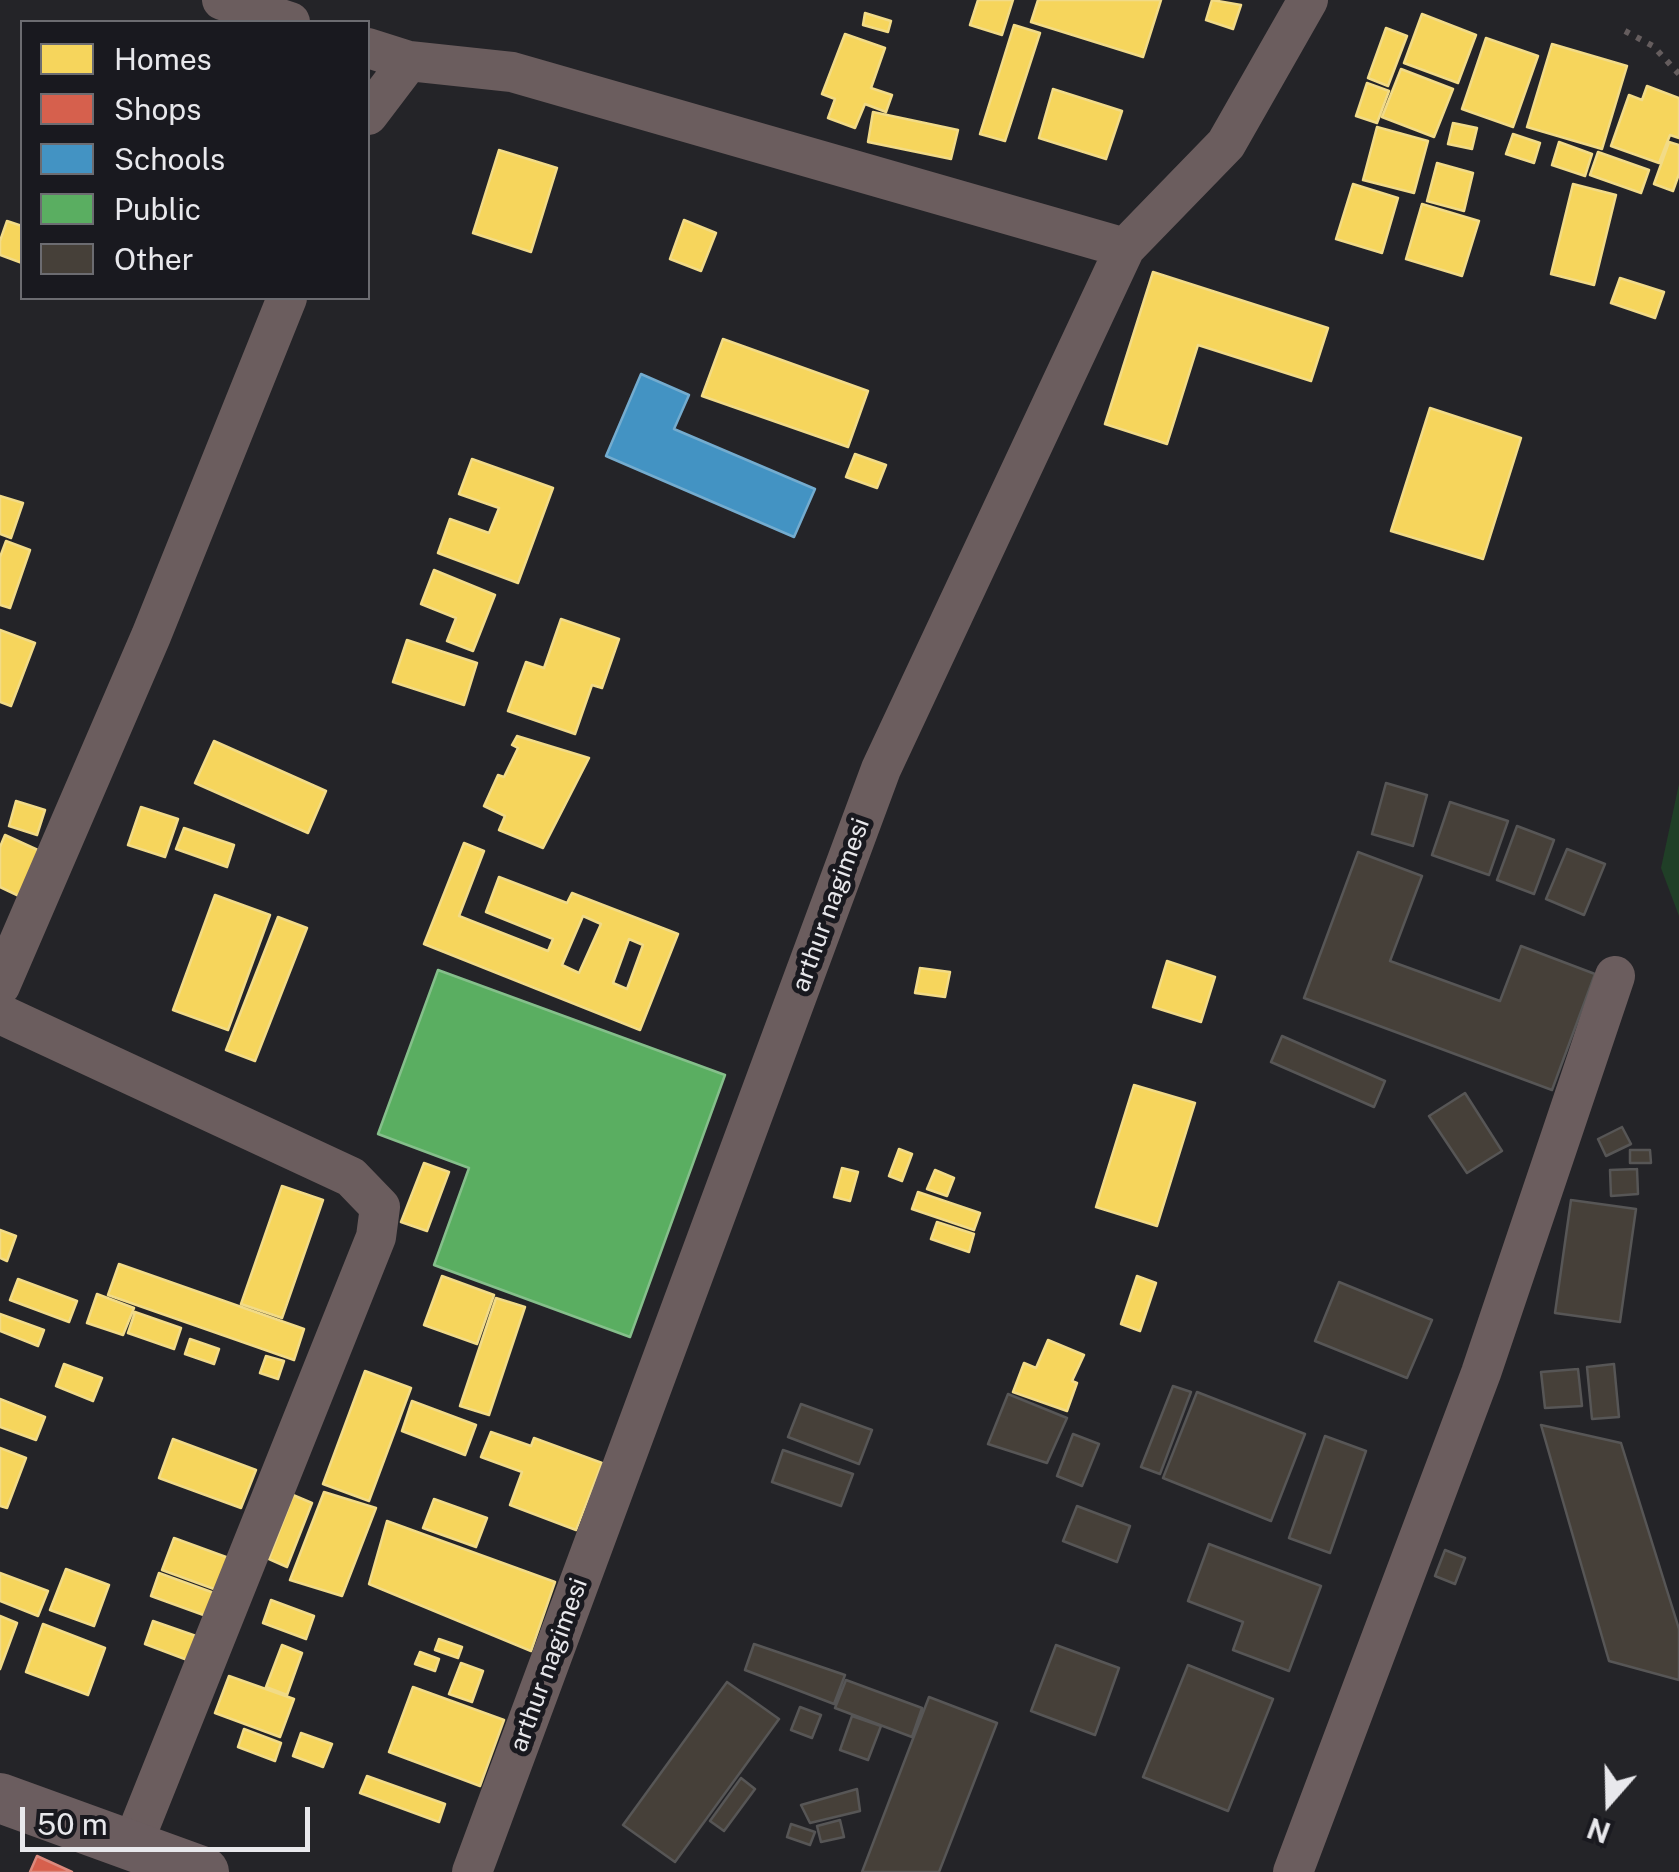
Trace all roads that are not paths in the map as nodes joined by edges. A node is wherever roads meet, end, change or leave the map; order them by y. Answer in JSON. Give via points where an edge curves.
{"nodes":[{"id":1,"x":222,"y":0,"type":"edge"},
{"id":2,"x":1308,"y":0,"type":"edge"},
{"id":3,"x":284,"y":20,"type":"edge"},
{"id":4,"x":370,"y":49,"type":"edge"},
{"id":5,"x":409,"y":62,"type":"junction"},
{"id":6,"x":370,"y":112,"type":"edge"},
{"id":7,"x":1125,"y":248,"type":"junction"},
{"id":8,"x":285,"y":300,"type":"edge"},
{"id":9,"x":1615,"y":976,"type":"dead end"},
{"id":10,"x":0,"y":986,"type":"edge"},
{"id":11,"x":0,"y":1014,"type":"edge"},
{"id":12,"x":0,"y":1798,"type":"edge"},
{"id":13,"x":131,"y":1848,"type":"junction"},
{"id":14,"x":204,"y":1872,"type":"edge"},
{"id":15,"x":472,"y":1872,"type":"edge"},
{"id":16,"x":1293,"y":1872,"type":"edge"}],
"edges":[{"from":1,"to":3,"type":"street"},
{"from":2,"to":7,"type":"street","name":"arthur nagimesi","via":[[1226,144]]},
{"from":4,"to":5,"type":"street"},
{"from":5,"to":6,"type":"street"},
{"from":5,"to":7,"type":"street","via":[[512,72]]},
{"from":7,"to":15,"type":"street","name":"arthur nagimesi","via":[[882,770]]},
{"from":8,"to":10,"type":"street","via":[[151,636]]},
{"from":9,"to":16,"type":"street","via":[[1481,1373]]},
{"from":11,"to":13,"type":"street","via":[[351,1177],[380,1207],[376,1237]]},
{"from":12,"to":13,"type":"main road"},
{"from":13,"to":14,"type":"main road"}]}
